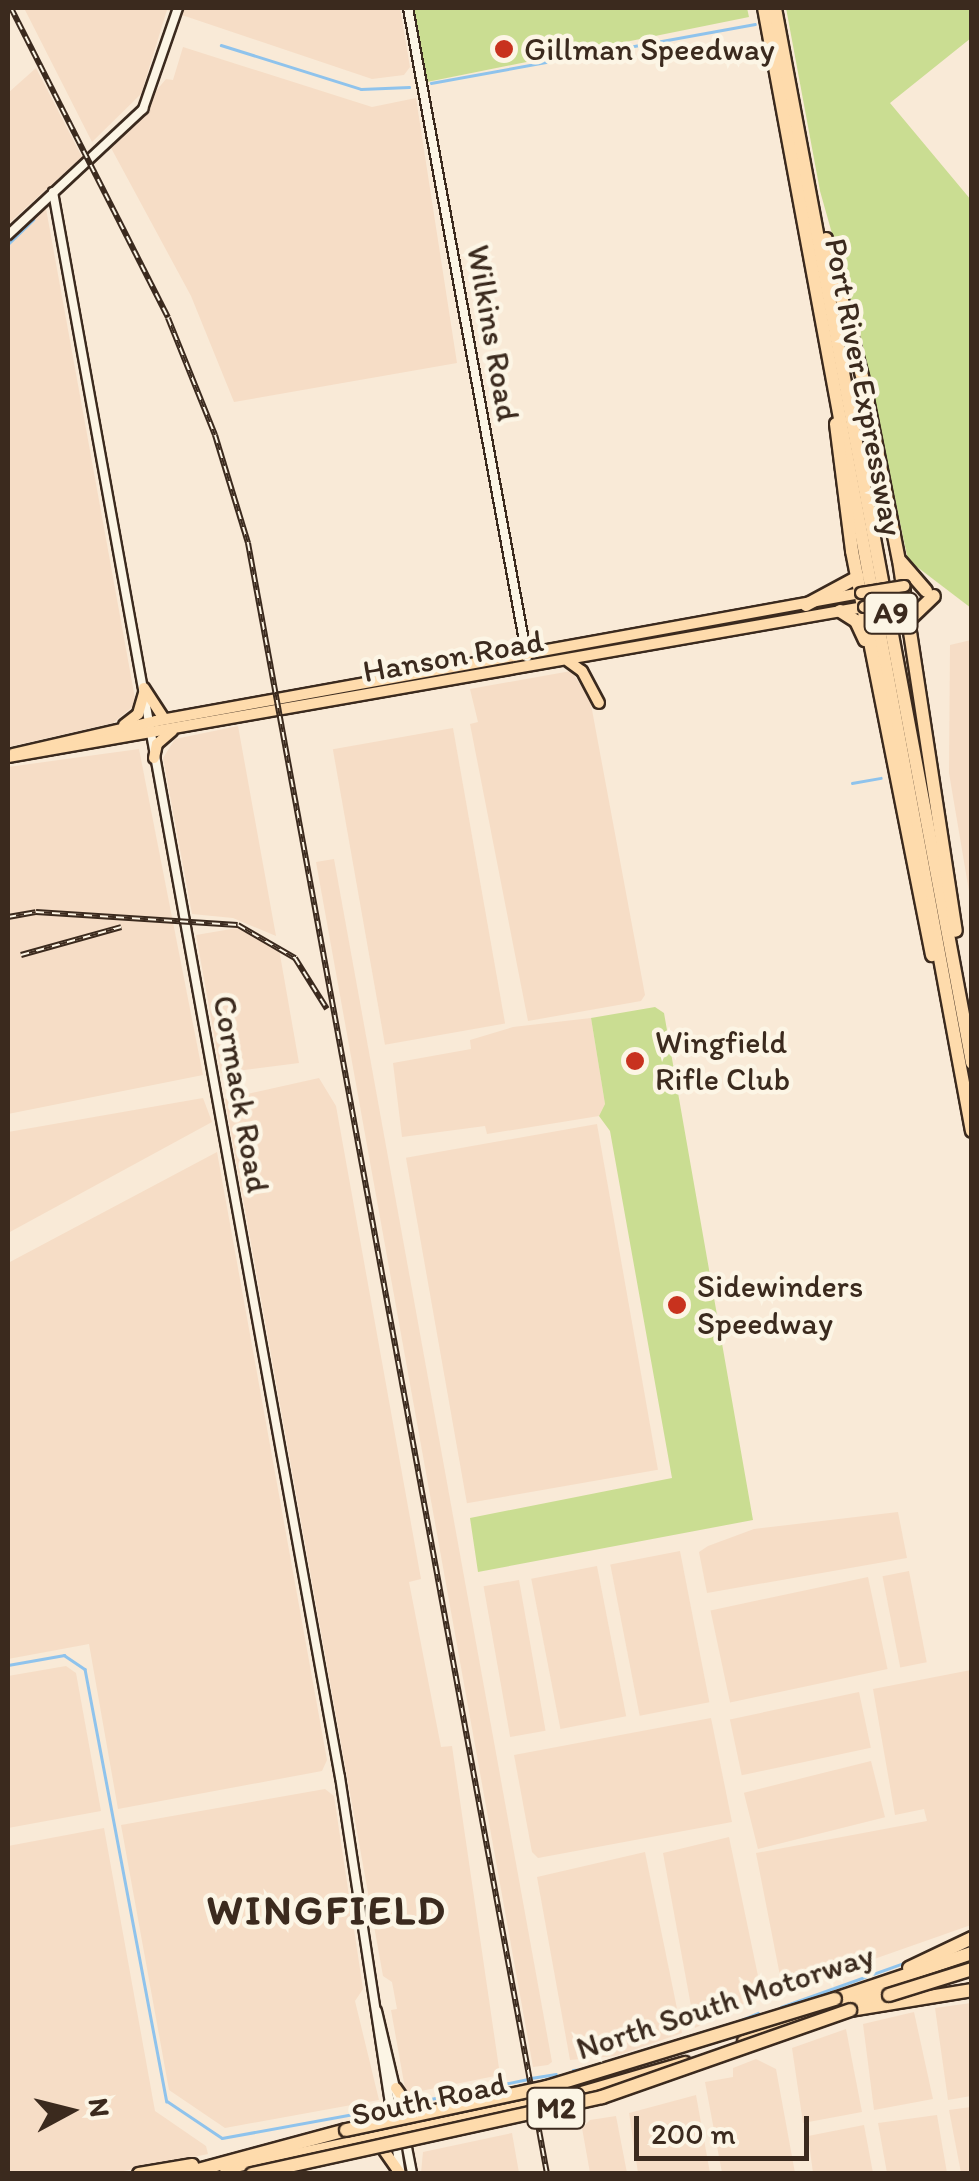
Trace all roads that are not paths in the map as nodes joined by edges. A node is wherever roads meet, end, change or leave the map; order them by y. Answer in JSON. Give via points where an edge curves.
{"nodes":[{"id":1,"x":178,"y":8,"type":"edge"},
{"id":2,"x":408,"y":8,"type":"edge"},
{"id":3,"x":764,"y":8,"type":"edge"},
{"id":4,"x":776,"y":8,"type":"edge"},
{"id":5,"x":802,"y":162,"type":"junction"},
{"id":6,"x":53,"y":192,"type":"junction"},
{"id":7,"x":8,"y":235,"type":"edge"},
{"id":8,"x":832,"y":367,"type":"junction"},
{"id":9,"x":899,"y":560,"type":"junction"},
{"id":10,"x":858,"y":577,"type":"junction"},
{"id":11,"x":905,"y":593,"type":"junction"},
{"id":12,"x":863,"y":600,"type":"junction"},
{"id":13,"x":806,"y":605,"type":"junction"},
{"id":14,"x":840,"y":611,"type":"junction"},
{"id":15,"x":910,"y":619,"type":"junction"},
{"id":16,"x":567,"y":660,"type":"junction"},
{"id":17,"x":874,"y":660,"type":"junction"},
{"id":18,"x":528,"y":662,"type":"junction"},
{"id":19,"x":144,"y":690,"type":"junction"},
{"id":20,"x":328,"y":694,"type":"junction"},
{"id":21,"x":600,"y":703,"type":"dead end"},
{"id":22,"x":315,"y":706,"type":"junction"},
{"id":23,"x":164,"y":720,"type":"junction"},
{"id":24,"x":120,"y":728,"type":"junction"},
{"id":25,"x":150,"y":728,"type":"junction"},
{"id":26,"x":173,"y":730,"type":"junction"},
{"id":27,"x":131,"y":738,"type":"junction"},
{"id":28,"x":8,"y":756,"type":"edge"},
{"id":29,"x":154,"y":758,"type":"junction"},
{"id":30,"x":958,"y":1057,"type":"junction"},
{"id":31,"x":972,"y":1063,"type":"edge"},
{"id":32,"x":972,"y":1132,"type":"edge"},
{"id":33,"x":972,"y":1938,"type":"edge"},
{"id":34,"x":972,"y":1953,"type":"edge"},
{"id":35,"x":972,"y":1972,"type":"edge"},
{"id":36,"x":902,"y":1973,"type":"junction"},
{"id":37,"x":972,"y":1990,"type":"edge"},
{"id":38,"x":375,"y":2006,"type":"junction"},
{"id":39,"x":850,"y":2010,"type":"junction"},
{"id":40,"x":776,"y":2029,"type":"joint"},
{"id":41,"x":396,"y":2088,"type":"junction"},
{"id":42,"x":423,"y":2124,"type":"junction"},
{"id":43,"x":398,"y":2129,"type":"junction"},
{"id":44,"x":370,"y":2136,"type":"junction"},
{"id":45,"x":204,"y":2169,"type":"edge"},
{"id":46,"x":139,"y":2174,"type":"edge"},
{"id":47,"x":183,"y":2174,"type":"edge"},
{"id":48,"x":252,"y":2174,"type":"edge"},
{"id":49,"x":401,"y":2174,"type":"edge"},
{"id":50,"x":412,"y":2174,"type":"edge"}],
"edges":[{"from":1,"to":6,"type":"street","via":[[142,109]]},
{"from":2,"to":18,"type":"street","name":"Wilkins Road"},
{"from":3,"to":8,"type":"highway","name":"Port River Expressway","number":"A9"},
{"from":4,"to":5,"type":"highway","name":"Port River Expressway","number":"A9"},
{"from":5,"to":9,"type":"highway","via":[[864,384]]},
{"from":5,"to":31,"type":"highway","name":"Port River Expressway","number":"A9"},
{"from":6,"to":7,"type":"street"},
{"from":6,"to":19,"type":"street","name":"Cormack Road"},
{"from":8,"to":10,"type":"highway"},
{"from":8,"to":30,"type":"highway","name":"Port River Expressway","number":"A9"},
{"from":9,"to":11,"type":"highway"},
{"from":9,"to":15,"type":"highway","via":[[930,594]]},
{"from":10,"to":12,"type":"highway"},
{"from":10,"to":13,"type":"highway"},
{"from":11,"to":12,"type":"main road","name":"Hanson Road","bridge":true},
{"from":11,"to":15,"type":"highway"},
{"from":12,"to":13,"type":"main road","name":"Hanson Road"},
{"from":12,"to":14,"type":"main road","name":"Hanson Road"},
{"from":12,"to":17,"type":"highway"},
{"from":13,"to":18,"type":"main road","name":"Hanson Road"},
{"from":14,"to":16,"type":"main road","name":"Hanson Road"},
{"from":14,"to":17,"type":"highway","via":[[856,622]]},
{"from":15,"to":31,"type":"highway","via":[[949,854]]},
{"from":16,"to":18,"type":"main road","name":"Hanson Road"},
{"from":16,"to":21,"type":"main road","via":[[582,671]]},
{"from":17,"to":30,"type":"highway","via":[[913,872]]},
{"from":18,"to":20,"type":"main road","name":"Hanson Road"},
{"from":18,"to":22,"type":"main road","name":"Hanson Road"},
{"from":19,"to":23,"type":"main road"},
{"from":19,"to":24,"type":"main road","via":[[138,714]]},
{"from":19,"to":25,"type":"street","name":"Cormack Road"},
{"from":20,"to":22,"type":"main road"},
{"from":20,"to":23,"type":"main road","name":"Hanson Road"},
{"from":22,"to":26,"type":"main road","name":"Hanson Road"},
{"from":23,"to":25,"type":"main road","name":"Hanson Road"},
{"from":24,"to":25,"type":"main road","name":"Hanson Road"},
{"from":24,"to":28,"type":"main road","name":"Hanson Road"},
{"from":25,"to":26,"type":"main road","name":"Hanson Road"},
{"from":25,"to":27,"type":"main road","name":"Hanson Road"},
{"from":25,"to":29,"type":"street","name":"Cormack Road"},
{"from":26,"to":29,"type":"main road","via":[[157,744]]},
{"from":27,"to":28,"type":"main road","name":"Hanson Road"},
{"from":27,"to":29,"type":"main road","via":[[144,739]]},
{"from":29,"to":38,"type":"street","name":"Cormack Road","via":[[340,1777]]},
{"from":30,"to":32,"type":"highway","name":"Port River Expressway","number":"A9"},
{"from":33,"to":36,"type":"highway"},
{"from":34,"to":36,"type":"highway","name":"North South Motorway","number":"M2"},
{"from":35,"to":39,"type":"highway","name":"North South Motorway","number":"M2","bridge":true},
{"from":35,"to":40,"type":"highway","via":[[874,1994]]},
{"from":36,"to":45,"type":"highway","name":"North South Motorway","number":"M2","bridge":true,"via":[[639,2062]]},
{"from":37,"to":39,"type":"highway","number":"M2"},
{"from":38,"to":41,"type":"street","name":"Cormack Road"},
{"from":38,"to":43,"type":"street","name":"Cormack Road"},
{"from":39,"to":48,"type":"highway","name":"North South Motorway","number":"M2","bridge":true,"via":[[602,2097]]},
{"from":40,"to":42,"type":"main road","name":"South Road","via":[[568,2096]]},
{"from":41,"to":42,"type":"main road"},
{"from":41,"to":43,"type":"street","name":"Cormack Road"},
{"from":42,"to":43,"type":"main road","name":"South Road"},
{"from":43,"to":44,"type":"main road","name":"South Road"},
{"from":43,"to":49,"type":"street","name":"Cormack Road"},
{"from":43,"to":50,"type":"street","name":"Cormack Road"},
{"from":44,"to":45,"type":"main road","name":"South Road"},
{"from":44,"to":49,"type":"main road"},
{"from":45,"to":46,"type":"highway"},
{"from":45,"to":47,"type":"highway","name":"North South Motorway","number":"M2"}]}
